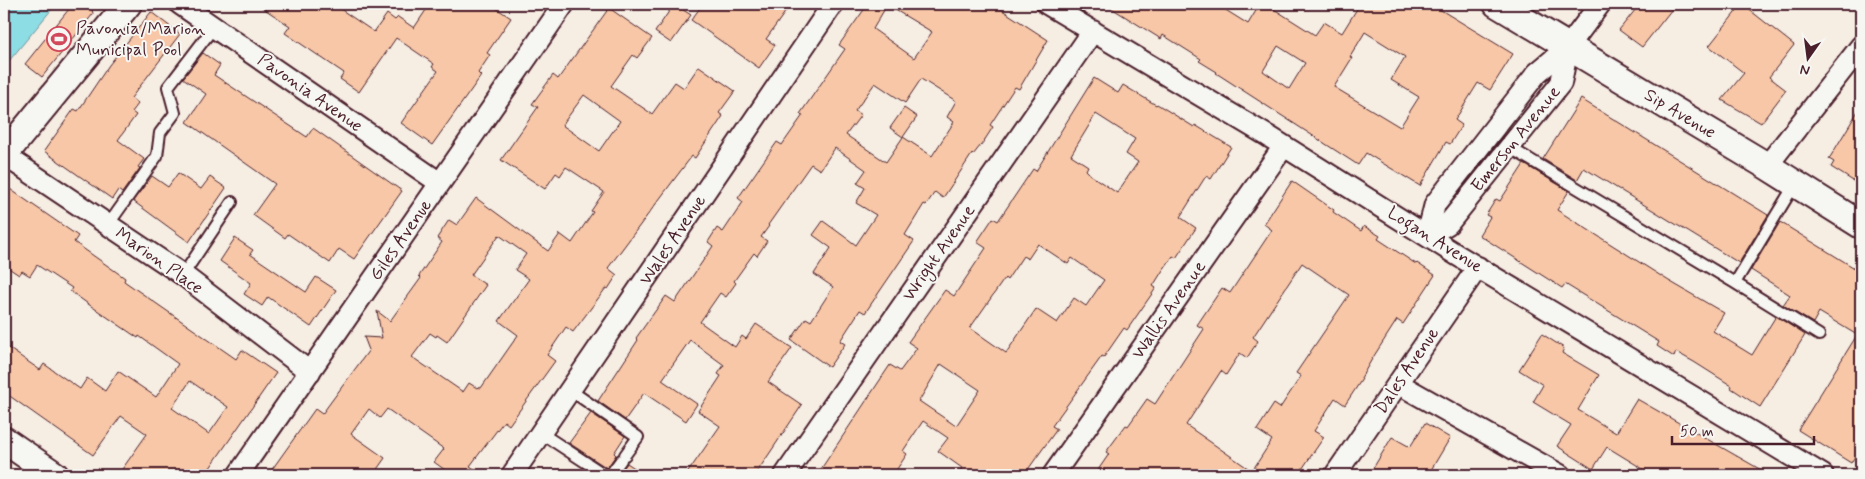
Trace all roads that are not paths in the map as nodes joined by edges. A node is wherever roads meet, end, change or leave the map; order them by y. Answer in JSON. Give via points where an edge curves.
{"nodes":[{"id":1,"x":128,"y":4,"type":"edge"},
{"id":2,"x":180,"y":4,"type":"edge"},
{"id":3,"x":564,"y":4,"type":"edge"},
{"id":4,"x":833,"y":4,"type":"edge"},
{"id":5,"x":1047,"y":4,"type":"edge"},
{"id":6,"x":1498,"y":4,"type":"edge"},
{"id":7,"x":1600,"y":4,"type":"edge"},
{"id":8,"x":214,"y":27,"type":"junction"},
{"id":9,"x":1093,"y":31,"type":"junction"},
{"id":10,"x":1861,"y":46,"type":"edge"},
{"id":11,"x":1568,"y":47,"type":"junction"},
{"id":12,"x":1284,"y":146,"type":"junction"},
{"id":13,"x":1509,"y":147,"type":"junction"},
{"id":14,"x":4,"y":155,"type":"edge"},
{"id":15,"x":1767,"y":166,"type":"junction"},
{"id":16,"x":440,"y":183,"type":"junction"},
{"id":17,"x":1795,"y":184,"type":"junction"},
{"id":18,"x":232,"y":202,"type":"dead end"},
{"id":19,"x":108,"y":225,"type":"junction"},
{"id":20,"x":1861,"y":225,"type":"edge"},
{"id":21,"x":1427,"y":236,"type":"junction"},
{"id":22,"x":1478,"y":267,"type":"junction"},
{"id":23,"x":183,"y":276,"type":"junction"},
{"id":24,"x":1735,"y":284,"type":"junction"},
{"id":25,"x":1819,"y":335,"type":"dead end"},
{"id":26,"x":310,"y":372,"type":"junction"},
{"id":27,"x":1399,"y":384,"type":"junction"},
{"id":28,"x":570,"y":390,"type":"junction"},
{"id":29,"x":541,"y":433,"type":"junction"},
{"id":30,"x":4,"y":440,"type":"edge"},
{"id":31,"x":54,"y":475,"type":"edge"},
{"id":32,"x":238,"y":475,"type":"edge"},
{"id":33,"x":512,"y":475,"type":"edge"},
{"id":34,"x":605,"y":475,"type":"edge"},
{"id":35,"x":610,"y":475,"type":"edge"},
{"id":36,"x":784,"y":475,"type":"edge"},
{"id":37,"x":1053,"y":475,"type":"edge"},
{"id":38,"x":1335,"y":475,"type":"edge"},
{"id":39,"x":1560,"y":475,"type":"edge"},
{"id":40,"x":1823,"y":475,"type":"edge"}],
"edges":[{"from":1,"to":14,"type":"street"},
{"from":2,"to":8,"type":"street","name":"Pavonia Avenue"},
{"from":3,"to":16,"type":"street","name":"Giles Avenue"},
{"from":4,"to":28,"type":"street","name":"Wales Avenue"},
{"from":5,"to":9,"type":"street","name":"Logan Avenue"},
{"from":6,"to":11,"type":"street","name":"Sip Avenue"},
{"from":7,"to":11,"type":"street","name":"Emerson Avenue"},
{"from":8,"to":16,"type":"street","name":"Pavonia Avenue"},
{"from":8,"to":19,"type":"lane","via":[[168,88],[175,113],[160,133],[157,156]]},
{"from":9,"to":12,"type":"street","name":"Logan Avenue"},
{"from":9,"to":36,"type":"street","name":"Wright Avenue"},
{"from":10,"to":15,"type":"street"},
{"from":11,"to":13,"type":"street","name":"Emerson Avenue","via":[[1560,83]]},
{"from":11,"to":15,"type":"street","name":"Sip Avenue"},
{"from":11,"to":21,"type":"street","via":[[1537,73],[1435,204]]},
{"from":12,"to":21,"type":"street","name":"Logan Avenue"},
{"from":12,"to":37,"type":"street","name":"Wallis Avenue"},
{"from":13,"to":21,"type":"street","name":"Emerson Avenue","via":[[1448,224]]},
{"from":13,"to":24,"type":"lane"},
{"from":14,"to":19,"type":"street","name":"Marion Place"},
{"from":15,"to":17,"type":"street","name":"Sip Avenue"},
{"from":16,"to":26,"type":"street","name":"Giles Avenue"},
{"from":17,"to":20,"type":"street","name":"Sip Avenue"},
{"from":17,"to":24,"type":"lane"},
{"from":18,"to":23,"type":"lane"},
{"from":19,"to":23,"type":"street","name":"Marion Place"},
{"from":21,"to":22,"type":"street","name":"Logan Avenue"},
{"from":22,"to":27,"type":"street","name":"Dales Avenue"},
{"from":22,"to":40,"type":"street","name":"Logan Avenue"},
{"from":23,"to":26,"type":"street","name":"Marion Place"},
{"from":24,"to":25,"type":"lane"},
{"from":26,"to":32,"type":"street","name":"Giles Avenue"},
{"from":27,"to":38,"type":"street","name":"Dales Avenue"},
{"from":27,"to":39,"type":"street"},
{"from":28,"to":29,"type":"street","name":"Wales Avenue"},
{"from":28,"to":35,"type":"lane","via":[[638,437]]},
{"from":29,"to":33,"type":"street","name":"Wales Avenue"},
{"from":29,"to":34,"type":"lane"},
{"from":30,"to":31,"type":"street"}]}
